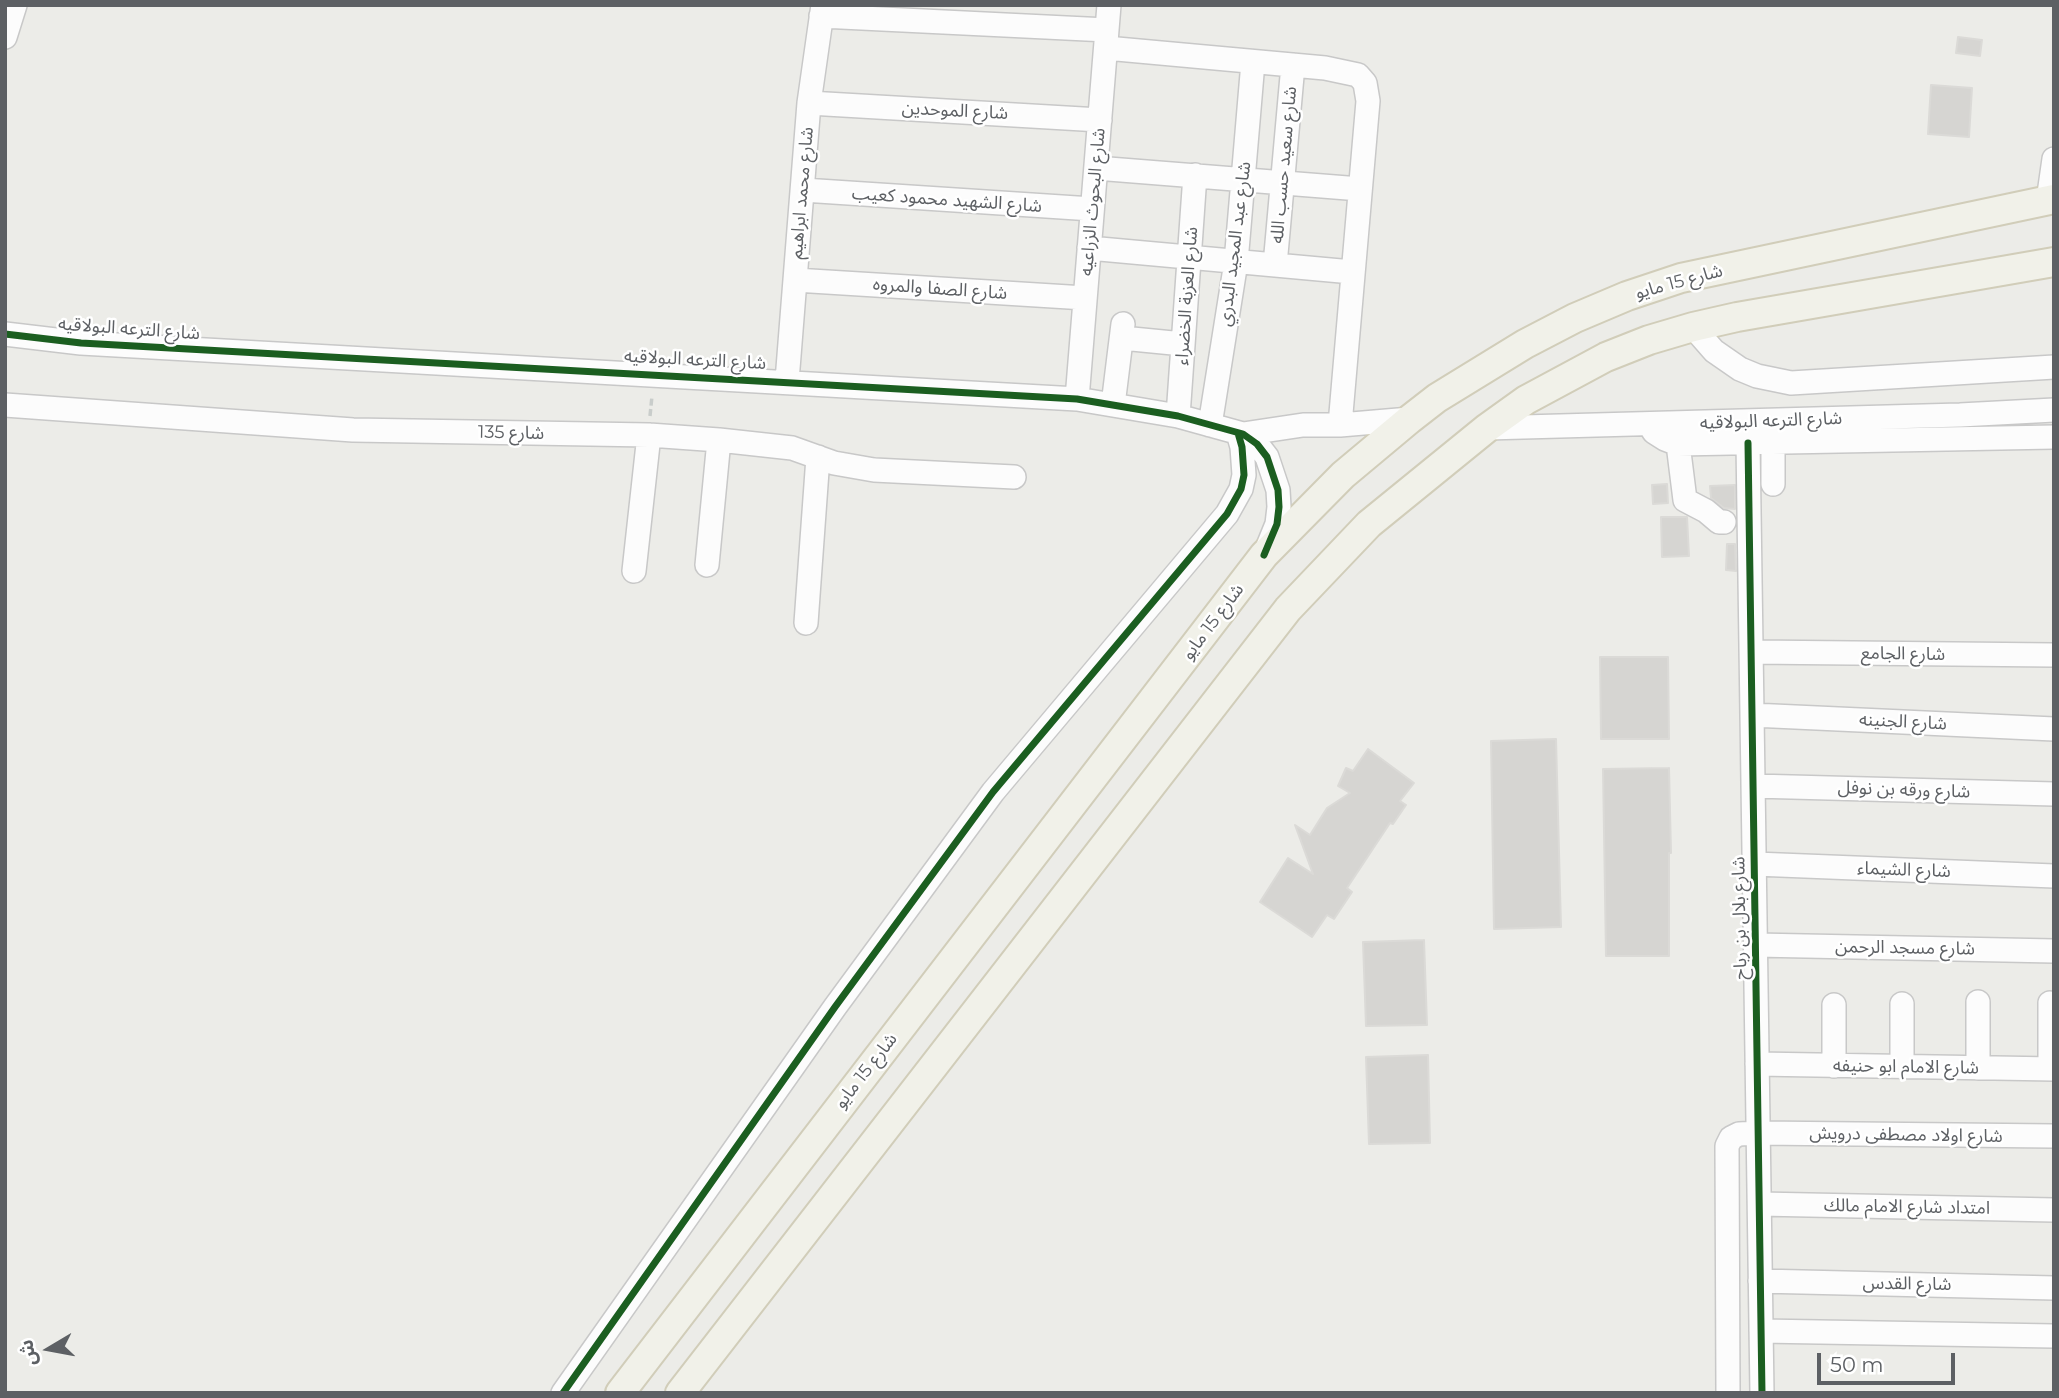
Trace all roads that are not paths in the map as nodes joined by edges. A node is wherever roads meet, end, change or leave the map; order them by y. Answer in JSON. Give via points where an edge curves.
{"nodes":[{"id":1,"x":15,"y":5,"type":"edge"},
{"id":2,"x":1109,"y":5,"type":"edge"},
{"id":3,"x":822,"y":11,"type":"edge"},
{"id":4,"x":979,"y":15,"type":"edge"},
{"id":5,"x":5,"y":37,"type":"edge"},
{"id":6,"x":1106,"y":39,"type":"junction"},
{"id":7,"x":1253,"y":62,"type":"junction"},
{"id":8,"x":1293,"y":65,"type":"junction"},
{"id":9,"x":809,"y":103,"type":"junction"},
{"id":10,"x":1100,"y":120,"type":"junction"},
{"id":11,"x":2054,"y":159,"type":"edge"},
{"id":12,"x":1096,"y":168,"type":"junction"},
{"id":13,"x":1195,"y":175,"type":"junction"},
{"id":14,"x":1243,"y":179,"type":"junction"},
{"id":15,"x":1282,"y":183,"type":"junction"},
{"id":16,"x":1360,"y":189,"type":"junction"},
{"id":17,"x":803,"y":190,"type":"junction"},
{"id":18,"x":2051,"y":200,"type":"edge"},
{"id":19,"x":1093,"y":209,"type":"junction"},
{"id":20,"x":1089,"y":248,"type":"junction"},
{"id":21,"x":1189,"y":257,"type":"junction"},
{"id":22,"x":1236,"y":262,"type":"junction"},
{"id":23,"x":2054,"y":262,"type":"edge"},
{"id":24,"x":1275,"y":265,"type":"junction"},
{"id":25,"x":1352,"y":272,"type":"junction"},
{"id":26,"x":795,"y":280,"type":"junction"},
{"id":27,"x":1085,"y":298,"type":"junction"},
{"id":28,"x":1692,"y":327,"type":"junction"},
{"id":29,"x":5,"y":334,"type":"edge"},
{"id":30,"x":1183,"y":344,"type":"junction"},
{"id":31,"x":2054,"y":367,"type":"edge"},
{"id":32,"x":787,"y":381,"type":"junction"},
{"id":33,"x":1077,"y":399,"type":"junction"},
{"id":34,"x":5,"y":405,"type":"edge"},
{"id":35,"x":1114,"y":405,"type":"junction"},
{"id":36,"x":2054,"y":410,"type":"edge"},
{"id":37,"x":1178,"y":416,"type":"junction"},
{"id":38,"x":1410,"y":419,"type":"junction"},
{"id":39,"x":1648,"y":424,"type":"junction"},
{"id":40,"x":1210,"y":425,"type":"junction"},
{"id":41,"x":1340,"y":425,"type":"junction"},
{"id":42,"x":1487,"y":428,"type":"junction"},
{"id":43,"x":1241,"y":433,"type":"junction"},
{"id":44,"x":649,"y":435,"type":"junction"},
{"id":45,"x":2054,"y":437,"type":"edge"},
{"id":46,"x":719,"y":440,"type":"junction"},
{"id":47,"x":1773,"y":442,"type":"junction"},
{"id":48,"x":1748,"y":443,"type":"junction"},
{"id":49,"x":1678,"y":444,"type":"junction"},
{"id":50,"x":818,"y":457,"type":"junction"},
{"id":51,"x":1014,"y":477,"type":"dead end"},
{"id":52,"x":1773,"y":484,"type":"dead end"},
{"id":53,"x":1724,"y":522,"type":"dead end"},
{"id":54,"x":1264,"y":555,"type":"junction"},
{"id":55,"x":707,"y":565,"type":"dead end"},
{"id":56,"x":634,"y":571,"type":"dead end"},
{"id":57,"x":806,"y":623,"type":"dead end"},
{"id":58,"x":1752,"y":652,"type":"junction"},
{"id":59,"x":2054,"y":655,"type":"edge"},
{"id":60,"x":1752,"y":715,"type":"junction"},
{"id":61,"x":2054,"y":729,"type":"edge"},
{"id":62,"x":1754,"y":786,"type":"junction"},
{"id":63,"x":2054,"y":794,"type":"edge"},
{"id":64,"x":1755,"y":864,"type":"junction"},
{"id":65,"x":2054,"y":876,"type":"edge"},
{"id":66,"x":1756,"y":946,"type":"junction"},
{"id":67,"x":2054,"y":951,"type":"edge"},
{"id":68,"x":1978,"y":1002,"type":"dead end"},
{"id":69,"x":2050,"y":1003,"type":"dead end"},
{"id":70,"x":1902,"y":1004,"type":"dead end"},
{"id":71,"x":1834,"y":1005,"type":"dead end"},
{"id":72,"x":1757,"y":1064,"type":"junction"},
{"id":73,"x":1834,"y":1066,"type":"junction"},
{"id":74,"x":1902,"y":1067,"type":"junction"},
{"id":75,"x":1978,"y":1068,"type":"junction"},
{"id":76,"x":2052,"y":1069,"type":"edge"},
{"id":77,"x":1758,"y":1133,"type":"junction"},
{"id":78,"x":2054,"y":1136,"type":"edge"},
{"id":79,"x":1760,"y":1204,"type":"junction"},
{"id":80,"x":2054,"y":1210,"type":"edge"},
{"id":81,"x":1760,"y":1281,"type":"junction"},
{"id":82,"x":2054,"y":1288,"type":"edge"},
{"id":83,"x":1761,"y":1331,"type":"junction"},
{"id":84,"x":2054,"y":1336,"type":"edge"},
{"id":85,"x":563,"y":1393,"type":"edge"},
{"id":86,"x":620,"y":1393,"type":"edge"},
{"id":87,"x":680,"y":1393,"type":"edge"},
{"id":88,"x":1728,"y":1393,"type":"edge"},
{"id":89,"x":1762,"y":1393,"type":"edge"}],
"edges":[{"from":1,"to":5,"type":"street"},
{"from":2,"to":6,"type":"street","name":"شارع البحوث الزراعيه"},
{"from":3,"to":4,"type":"street"},
{"from":3,"to":9,"type":"street","name":"شارع محمد ابراهيم"},
{"from":4,"to":6,"type":"street"},
{"from":6,"to":7,"type":"street"},
{"from":6,"to":10,"type":"street","name":"شارع البحوث الزراعيه"},
{"from":7,"to":8,"type":"street"},
{"from":7,"to":14,"type":"street","name":"شارع عبد المجيد البدري"},
{"from":8,"to":15,"type":"street","name":"شارع سعيد حسب الله"},
{"from":8,"to":16,"type":"street","via":[[1344,71],[1365,83],[1368,101]]},
{"from":9,"to":10,"type":"street","name":"شارع الموحدين"},
{"from":9,"to":17,"type":"street","name":"شارع محمد ابراهيم"},
{"from":10,"to":12,"type":"street","name":"شارع البحوث الزراعيه"},
{"from":11,"to":18,"type":"street"},
{"from":12,"to":13,"type":"street"},
{"from":12,"to":19,"type":"street","name":"شارع البحوث الزراعيه"},
{"from":13,"to":14,"type":"street"},
{"from":13,"to":21,"type":"street","name":"شارع العزبة الخضراء"},
{"from":14,"to":15,"type":"street"},
{"from":14,"to":22,"type":"street","name":"شارع عبد المجيد البدري"},
{"from":15,"to":16,"type":"street"},
{"from":15,"to":24,"type":"street","name":"شارع سعيد حسب الله"},
{"from":16,"to":25,"type":"street"},
{"from":17,"to":19,"type":"street","name":"شارع الشهيد محمود كعيب"},
{"from":17,"to":26,"type":"street","name":"شارع محمد ابراهيم"},
{"from":18,"to":38,"type":"main road","name":"شارع 15 مايو","via":[[1681,278],[1628,296],[1525,344]]},
{"from":19,"to":20,"type":"street","name":"شارع البحوث الزراعيه"},
{"from":20,"to":21,"type":"street"},
{"from":20,"to":27,"type":"street","name":"شارع البحوث الزراعيه"},
{"from":21,"to":22,"type":"street"},
{"from":21,"to":30,"type":"street","name":"شارع العزبة الخضراء"},
{"from":22,"to":24,"type":"street"},
{"from":22,"to":40,"type":"street","name":"شارع عبد المجيد البدري"},
{"from":23,"to":28,"type":"main road"},
{"from":24,"to":25,"type":"street"},
{"from":25,"to":41,"type":"street"},
{"from":26,"to":27,"type":"street","name":"شارع الصفا والمروه"},
{"from":26,"to":32,"type":"street","name":"شارع محمد ابراهيم"},
{"from":27,"to":33,"type":"street","name":"شارع البحوث الزراعيه"},
{"from":28,"to":31,"type":"street","via":[[1714,351],[1740,369],[1791,383]]},
{"from":28,"to":42,"type":"main road","via":[[1606,357],[1565,377]]},
{"from":29,"to":32,"type":"street","name":"شارع الترعه البولاقيه","via":[[81,343]]},
{"from":30,"to":35,"type":"street","via":[[1122,331]]},
{"from":30,"to":37,"type":"street","name":"شارع العزبة الخضراء"},
{"from":32,"to":33,"type":"street","name":"شارع الترعه البولاقيه"},
{"from":33,"to":35,"type":"street","name":"شارع الترعه البولاقيه"},
{"from":34,"to":44,"type":"street","name":"شارع 135","via":[[353,430]]},
{"from":35,"to":37,"type":"street","name":"شارع الترعه البولاقيه"},
{"from":36,"to":39,"type":"street","name":"شارع الترعه البولاقيه"},
{"from":37,"to":40,"type":"street","name":"شارع الترعه البولاقيه"},
{"from":38,"to":41,"type":"street","name":"شارع الترعه البولاقيه"},
{"from":38,"to":54,"type":"main road","name":"شارع 15 مايو","via":[[1343,475]]},
{"from":39,"to":42,"type":"street","name":"شارع الترعه البولاقيه"},
{"from":39,"to":49,"type":"street"},
{"from":40,"to":43,"type":"street","name":"شارع الترعه البولاقيه"},
{"from":41,"to":43,"type":"street","name":"شارع الترعه البولاقيه"},
{"from":42,"to":87,"type":"main road","via":[[1369,524],[1288,609]]},
{"from":43,"to":54,"type":"street","name":"شارع الترعه البولاقيه","via":[[1267,457],[1278,489],[1277,524]]},
{"from":43,"to":85,"type":"street","via":[[1244,475],[1227,514],[993,792]]},
{"from":44,"to":46,"type":"street","name":"شارع 135"},
{"from":44,"to":56,"type":"street"},
{"from":45,"to":47,"type":"street"},
{"from":46,"to":50,"type":"street","name":"شارع 135","via":[[792,448]]},
{"from":46,"to":55,"type":"street"},
{"from":47,"to":48,"type":"street"},
{"from":47,"to":52,"type":"street"},
{"from":48,"to":49,"type":"street"},
{"from":48,"to":58,"type":"street","name":"شارع بلال بن رباح"},
{"from":49,"to":53,"type":"street","via":[[1685,500]]},
{"from":50,"to":51,"type":"street","name":"شارع 135","via":[[874,470]]},
{"from":50,"to":57,"type":"street"},
{"from":54,"to":86,"type":"main road","name":"شارع 15 مايو"},
{"from":58,"to":59,"type":"street","name":"شارع الجامع"},
{"from":58,"to":60,"type":"street","name":"شارع بلال بن رباح"},
{"from":60,"to":61,"type":"street","name":"شارع الجنينه"},
{"from":60,"to":62,"type":"street","name":"شارع بلال بن رباح"},
{"from":62,"to":63,"type":"street","name":"شارع ورقه بن نوفل"},
{"from":62,"to":64,"type":"street","name":"شارع بلال بن رباح"},
{"from":64,"to":65,"type":"street","name":"شارع الشيماء"},
{"from":64,"to":66,"type":"street","name":"شارع بلال بن رباح"},
{"from":66,"to":67,"type":"street","name":"شارع مسجد الرحمن"},
{"from":66,"to":72,"type":"street","name":"شارع بلال بن رباح"},
{"from":68,"to":75,"type":"street"},
{"from":69,"to":76,"type":"street"},
{"from":70,"to":74,"type":"street"},
{"from":71,"to":73,"type":"street"},
{"from":72,"to":73,"type":"street","name":"شارع الامام ابو حنيفه"},
{"from":72,"to":77,"type":"street","name":"شارع بلال بن رباح"},
{"from":73,"to":74,"type":"street","name":"شارع الامام ابو حنيفه"},
{"from":74,"to":75,"type":"street","name":"شارع الامام ابو حنيفه"},
{"from":75,"to":76,"type":"street","name":"شارع الامام ابو حنيفه"},
{"from":77,"to":78,"type":"street","name":"شارع اولاد مصطفى درويش"},
{"from":77,"to":79,"type":"street","name":"شارع بلال بن رباح"},
{"from":77,"to":88,"type":"street","via":[[1735,1135],[1727,1146]]},
{"from":79,"to":80,"type":"street","name":"امتداد شارع الامام مالك"},
{"from":79,"to":81,"type":"street","name":"شارع بلال بن رباح"},
{"from":81,"to":82,"type":"street","name":"شارع القدس"},
{"from":81,"to":83,"type":"street","name":"شارع بلال بن رباح"},
{"from":83,"to":84,"type":"street"},
{"from":83,"to":89,"type":"street","name":"شارع بلال بن رباح"}]}
